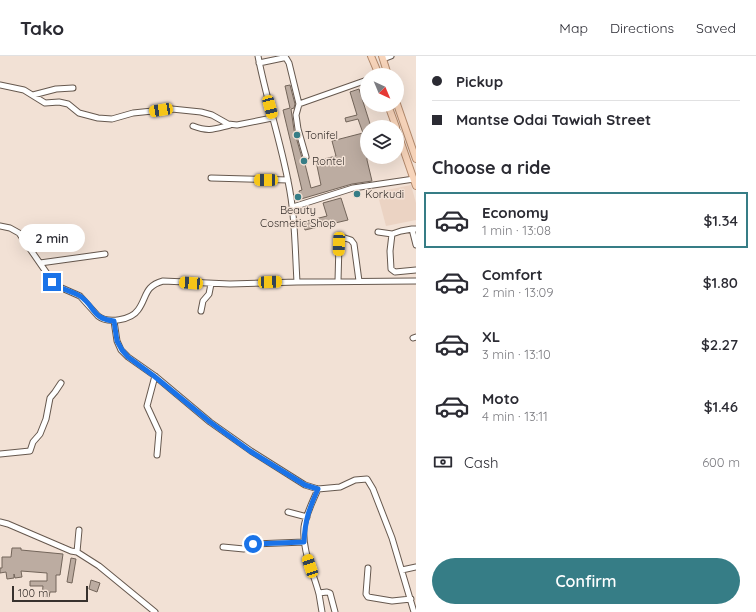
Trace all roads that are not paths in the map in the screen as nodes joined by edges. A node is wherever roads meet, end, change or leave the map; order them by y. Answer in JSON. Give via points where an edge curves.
{"nodes":[{"id":1,"x":258,"y":56,"type":"edge"},
{"id":2,"x":372,"y":56,"type":"edge"},
{"id":3,"x":391,"y":56,"type":"edge"},
{"id":4,"x":383,"y":57,"type":"edge"},
{"id":5,"x":259,"y":63,"type":"junction"},
{"id":6,"x":376,"y":68,"type":"edge"},
{"id":7,"x":386,"y":68,"type":"edge"},
{"id":8,"x":360,"y":82,"type":"edge"},
{"id":9,"x":0,"y":85,"type":"edge"},
{"id":10,"x":73,"y":88,"type":"dead end"},
{"id":11,"x":33,"y":96,"type":"junction"},
{"id":12,"x":299,"y":104,"type":"junction"},
{"id":13,"x":400,"y":112,"type":"edge"},
{"id":14,"x":272,"y":118,"type":"junction"},
{"id":15,"x":231,"y":124,"type":"junction"},
{"id":16,"x":193,"y":126,"type":"dead end"},
{"id":17,"x":404,"y":151,"type":"edge"},
{"id":18,"x":306,"y":158,"type":"dead end"},
{"id":19,"x":416,"y":159,"type":"edge"},
{"id":20,"x":210,"y":178,"type":"dead end"},
{"id":21,"x":414,"y":179,"type":"junction"},
{"id":22,"x":288,"y":180,"type":"junction"},
{"id":23,"x":416,"y":186,"type":"edge"},
{"id":24,"x":293,"y":207,"type":"junction"},
{"id":25,"x":0,"y":226,"type":"edge"},
{"id":26,"x":414,"y":229,"type":"edge"},
{"id":27,"x":378,"y":232,"type":"dead end"},
{"id":28,"x":392,"y":234,"type":"junction"},
{"id":29,"x":416,"y":245,"type":"edge"},
{"id":30,"x":105,"y":254,"type":"dead end"},
{"id":31,"x":40,"y":263,"type":"junction"},
{"id":32,"x":416,"y":270,"type":"edge"},
{"id":33,"x":338,"y":281,"type":"junction"},
{"id":34,"x":359,"y":281,"type":"junction"},
{"id":35,"x":416,"y":281,"type":"edge"},
{"id":36,"x":297,"y":282,"type":"junction"},
{"id":37,"x":211,"y":284,"type":"junction"},
{"id":38,"x":201,"y":311,"type":"dead end"},
{"id":39,"x":114,"y":321,"type":"junction"},
{"id":40,"x":154,"y":376,"type":"junction"},
{"id":41,"x":61,"y":383,"type":"dead end"},
{"id":42,"x":0,"y":454,"type":"edge"},
{"id":43,"x":156,"y":455,"type":"dead end"},
{"id":44,"x":318,"y":489,"type":"junction"},
{"id":45,"x":288,"y":512,"type":"dead end"},
{"id":46,"x":307,"y":517,"type":"junction"},
{"id":47,"x":0,"y":522,"type":"edge"},
{"id":48,"x":79,"y":530,"type":"dead end"},
{"id":49,"x":304,"y":542,"type":"junction"},
{"id":50,"x":223,"y":548,"type":"dead end"},
{"id":51,"x":77,"y":552,"type":"junction"},
{"id":52,"x":416,"y":567,"type":"edge"},
{"id":53,"x":368,"y":568,"type":"dead end"},
{"id":54,"x":402,"y":570,"type":"junction"},
{"id":55,"x":319,"y":594,"type":"junction"},
{"id":56,"x":410,"y":599,"type":"junction"},
{"id":57,"x":155,"y":612,"type":"edge"},
{"id":58,"x":322,"y":612,"type":"edge"},
{"id":59,"x":335,"y":612,"type":"edge"},
{"id":60,"x":414,"y":612,"type":"edge"}],
"edges":[{"from":1,"to":5,"type":"street"},
{"from":2,"to":6,"type":"main road"},
{"from":3,"to":4,"type":"street"},
{"from":4,"to":7,"type":"main road"},
{"from":5,"to":12,"type":"street","via":[[280,58],[288,60]]},
{"from":5,"to":14,"type":"street"},
{"from":8,"to":12,"type":"street"},
{"from":9,"to":11,"type":"street","via":[[19,89]]},
{"from":10,"to":11,"type":"street","via":[[56,89]]},
{"from":11,"to":15,"type":"street","via":[[44,103],[68,104],[79,113],[98,118],[172,109],[201,112]]},
{"from":12,"to":18,"type":"street","via":[[296,115]]},
{"from":13,"to":19,"type":"main road"},
{"from":14,"to":15,"type":"street","via":[[242,125]]},
{"from":14,"to":22,"type":"street"},
{"from":15,"to":16,"type":"street","via":[[213,130]]},
{"from":17,"to":21,"type":"main road"},
{"from":20,"to":22,"type":"street"},
{"from":21,"to":23,"type":"main road"},
{"from":21,"to":24,"type":"street","via":[[353,188]]},
{"from":22,"to":24,"type":"street"},
{"from":24,"to":36,"type":"street"},
{"from":25,"to":31,"type":"street","via":[[19,233]]},
{"from":26,"to":28,"type":"street"},
{"from":26,"to":29,"type":"street"},
{"from":27,"to":28,"type":"street"},
{"from":28,"to":32,"type":"street","via":[[392,271]]},
{"from":30,"to":31,"type":"street"},
{"from":31,"to":39,"type":"street","via":[[55,285],[80,296],[101,319]]},
{"from":33,"to":34,"type":"street"},
{"from":33,"to":34,"type":"street","via":[[339,244],[345,238],[354,244]]},
{"from":33,"to":36,"type":"street"},
{"from":34,"to":35,"type":"street"},
{"from":36,"to":37,"type":"street"},
{"from":37,"to":38,"type":"street"},
{"from":37,"to":39,"type":"street","via":[[158,282],[148,291],[135,314]]},
{"from":39,"to":40,"type":"street","via":[[117,341],[122,350]]},
{"from":40,"to":43,"type":"street","via":[[146,406],[159,432]]},
{"from":40,"to":44,"type":"street","via":[[250,451],[305,485]]},
{"from":41,"to":42,"type":"street","via":[[50,398],[46,419],[30,450]]},
{"from":44,"to":46,"type":"street"},
{"from":44,"to":54,"type":"street","via":[[340,487],[355,480],[367,479],[374,489]]},
{"from":45,"to":46,"type":"street"},
{"from":46,"to":49,"type":"street"},
{"from":47,"to":51,"type":"street"},
{"from":48,"to":51,"type":"street"},
{"from":49,"to":50,"type":"street","via":[[253,544],[241,549]]},
{"from":49,"to":55,"type":"street"},
{"from":51,"to":57,"type":"street","via":[[104,570]]},
{"from":52,"to":54,"type":"street"},
{"from":53,"to":56,"type":"street","via":[[368,597],[392,602]]},
{"from":54,"to":56,"type":"street"},
{"from":55,"to":58,"type":"street"},
{"from":55,"to":59,"type":"street","via":[[330,593]]},
{"from":56,"to":60,"type":"street"}]}
